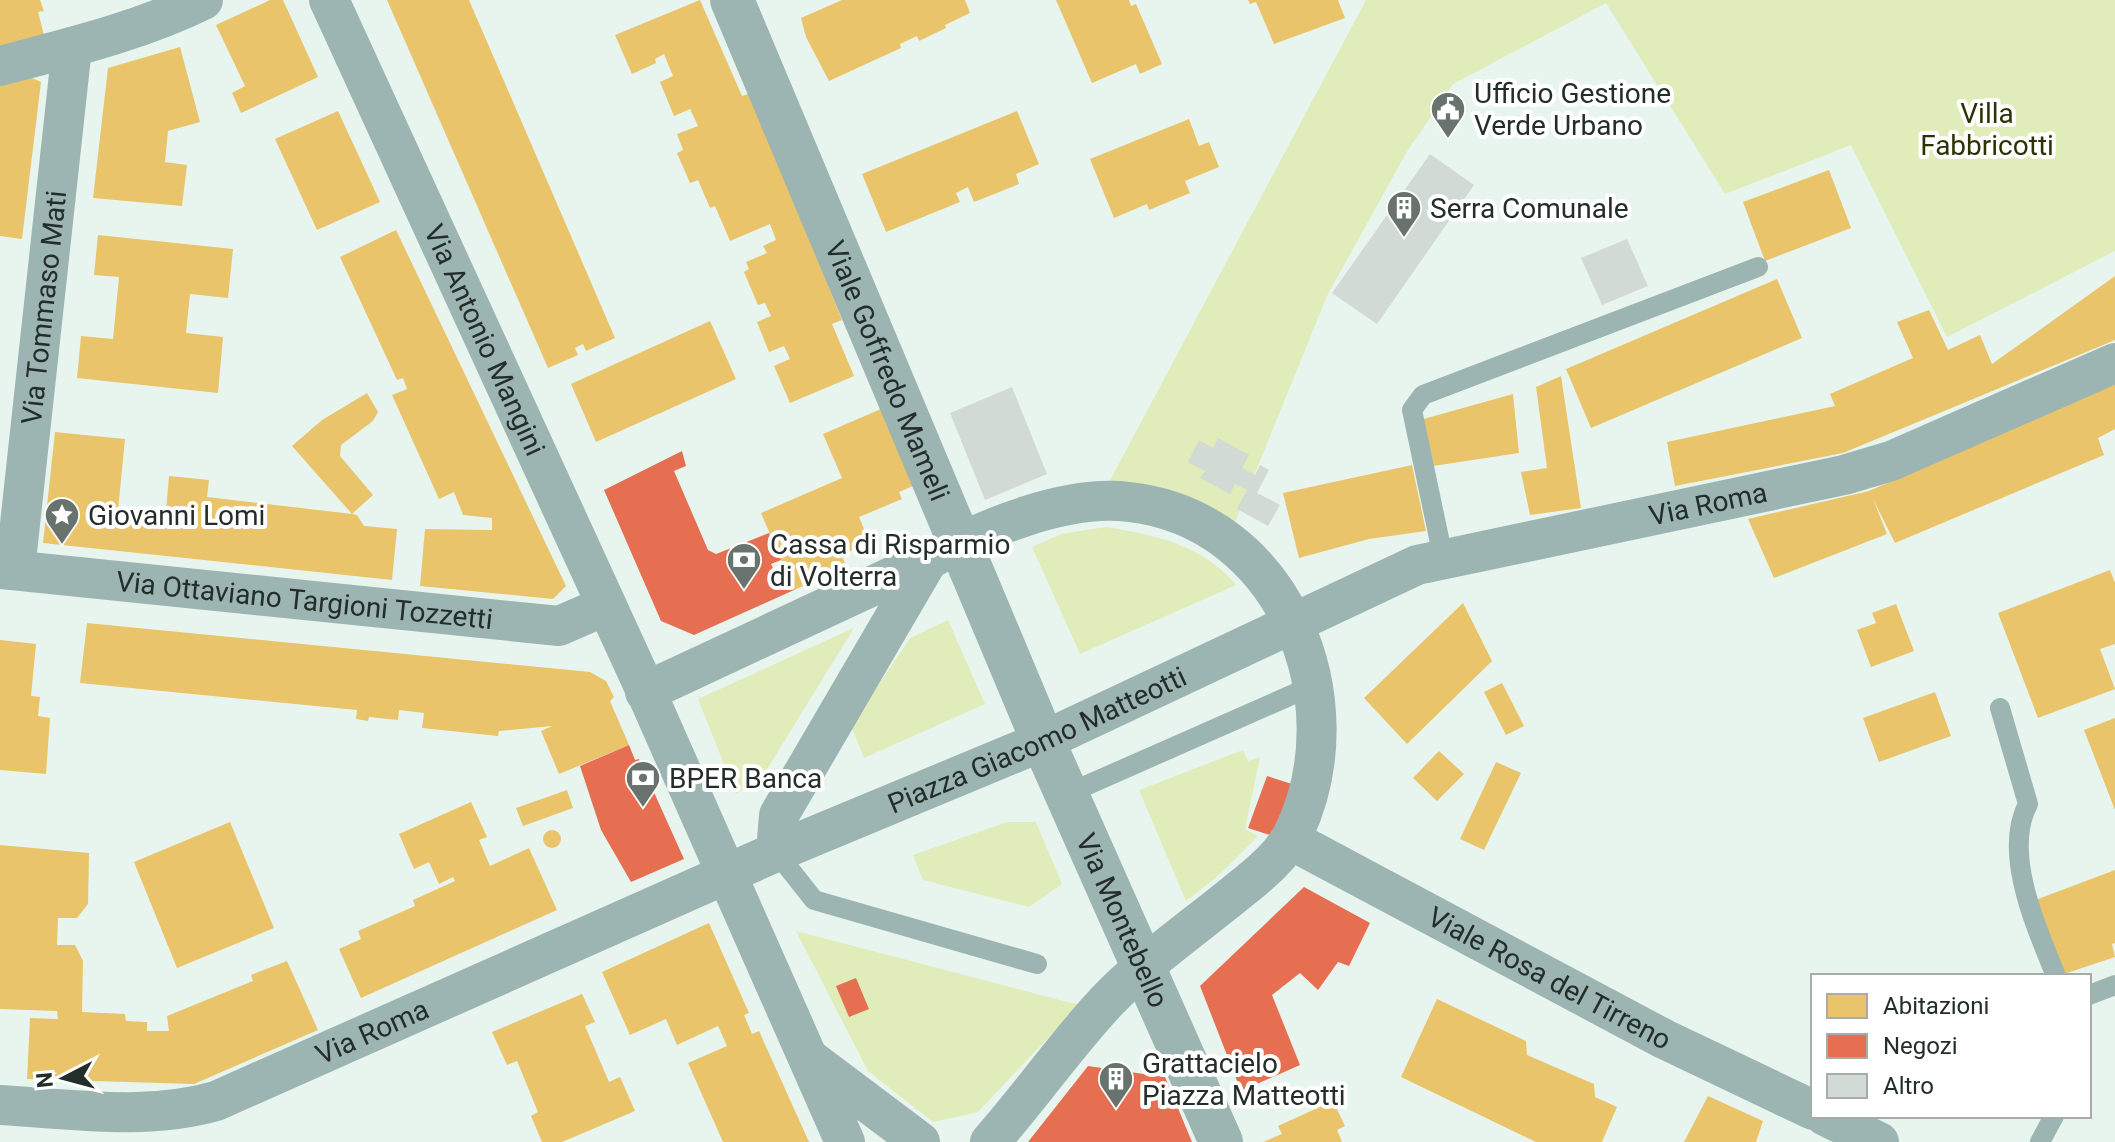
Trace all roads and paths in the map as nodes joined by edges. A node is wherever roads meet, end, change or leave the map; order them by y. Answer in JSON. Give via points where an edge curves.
{"nodes":[{"id":1,"x":203,"y":0,"type":"edge"},
{"id":2,"x":329,"y":0,"type":"edge"},
{"id":3,"x":732,"y":0,"type":"edge"},
{"id":4,"x":72,"y":47,"type":"junction"},
{"id":5,"x":0,"y":66,"type":"edge"},
{"id":6,"x":1758,"y":267,"type":"dead end"},
{"id":7,"x":2115,"y":363,"type":"edge"},
{"id":8,"x":945,"y":550,"type":"junction"},
{"id":9,"x":1443,"y":557,"type":"junction"},
{"id":10,"x":7,"y":570,"type":"edge"},
{"id":11,"x":605,"y":606,"type":"junction"},
{"id":12,"x":1293,"y":623,"type":"junction"},
{"id":13,"x":643,"y":685,"type":"junction"},
{"id":14,"x":1312,"y":686,"type":"junction"},
{"id":15,"x":2000,"y":708,"type":"dead end"},
{"id":16,"x":1043,"y":741,"type":"junction"},
{"id":17,"x":1067,"y":794,"type":"junction"},
{"id":18,"x":1293,"y":836,"type":"junction"},
{"id":19,"x":776,"y":852,"type":"junction"},
{"id":20,"x":725,"y":874,"type":"junction"},
{"id":21,"x":1037,"y":964,"type":"dead end"},
{"id":22,"x":1145,"y":968,"type":"junction"},
{"id":23,"x":2055,"y":974,"type":"edge"},
{"id":24,"x":2115,"y":985,"type":"edge"},
{"id":25,"x":2091,"y":994,"type":"edge"},
{"id":26,"x":809,"y":1059,"type":"junction"},
{"id":27,"x":0,"y":1105,"type":"edge"},
{"id":28,"x":1811,"y":1109,"type":"edge"},
{"id":29,"x":1829,"y":1118,"type":"edge"},
{"id":30,"x":2053,"y":1118,"type":"edge"},
{"id":31,"x":845,"y":1142,"type":"edge"},
{"id":32,"x":920,"y":1142,"type":"edge"},
{"id":33,"x":990,"y":1142,"type":"edge"},
{"id":34,"x":1221,"y":1142,"type":"edge"},
{"id":35,"x":1879,"y":1142,"type":"edge"},
{"id":36,"x":2040,"y":1142,"type":"edge"}],
"edges":[{"from":1,"to":4,"type":"street"},
{"from":2,"to":11,"type":"street","name":"Via Antonio Mangini"},
{"from":3,"to":8,"type":"street","name":"Viale Goffredo Mameli"},
{"from":4,"to":5,"type":"street"},
{"from":4,"to":10,"type":"street","name":"Via Tommaso Mati"},
{"from":6,"to":9,"type":"lane","via":[[1423,395],[1412,410]]},
{"from":7,"to":9,"type":"street","name":"Via Roma","via":[[1891,461],[1844,475]]},
{"from":8,"to":12,"type":"street","via":[[1027,516],[1065,507],[1128,501],[1153,506],[1229,538],[1267,578]]},
{"from":8,"to":13,"type":"street"},
{"from":8,"to":16,"type":"street","name":"Viale Goffredo Mameli"},
{"from":8,"to":19,"type":"street","via":[[779,815]]},
{"from":9,"to":12,"type":"street","name":"Via Roma"},
{"from":10,"to":11,"type":"street","name":"Via Ottaviano Targioni Tozzetti","via":[[559,626]]},
{"from":11,"to":13,"type":"street","name":"Via Antonio Mangini"},
{"from":12,"to":14,"type":"street"},
{"from":12,"to":16,"type":"street","name":"Piazza Giacomo Matteotti"},
{"from":13,"to":20,"type":"street"},
{"from":14,"to":17,"type":"lane"},
{"from":14,"to":18,"type":"street","via":[[1319,748]]},
{"from":15,"to":23,"type":"lane","via":[[2028,804],[2019,821],[2025,899]]},
{"from":16,"to":17,"type":"street","name":"Via Montebello"},
{"from":16,"to":19,"type":"street","name":"Piazza Giacomo Matteotti"},
{"from":17,"to":22,"type":"street","name":"Via Montebello"},
{"from":18,"to":22,"type":"street","via":[[1254,877]]},
{"from":18,"to":28,"type":"street","name":"Viale Rosa del Tirreno","via":[[1304,847],[1664,1039]]},
{"from":19,"to":20,"type":"street","name":"Piazza Giacomo Matteotti"},
{"from":19,"to":21,"type":"lane","via":[[814,900]]},
{"from":20,"to":26,"type":"street"},
{"from":20,"to":27,"type":"street","name":"Via Roma","via":[[216,1101],[139,1113]]},
{"from":22,"to":33,"type":"street","via":[[1107,1001]]},
{"from":22,"to":34,"type":"street","name":"Via Montebello"},
{"from":24,"to":25,"type":"lane"},
{"from":26,"to":31,"type":"street"},
{"from":26,"to":32,"type":"street"},
{"from":29,"to":35,"type":"street"},
{"from":30,"to":36,"type":"lane"}]}
